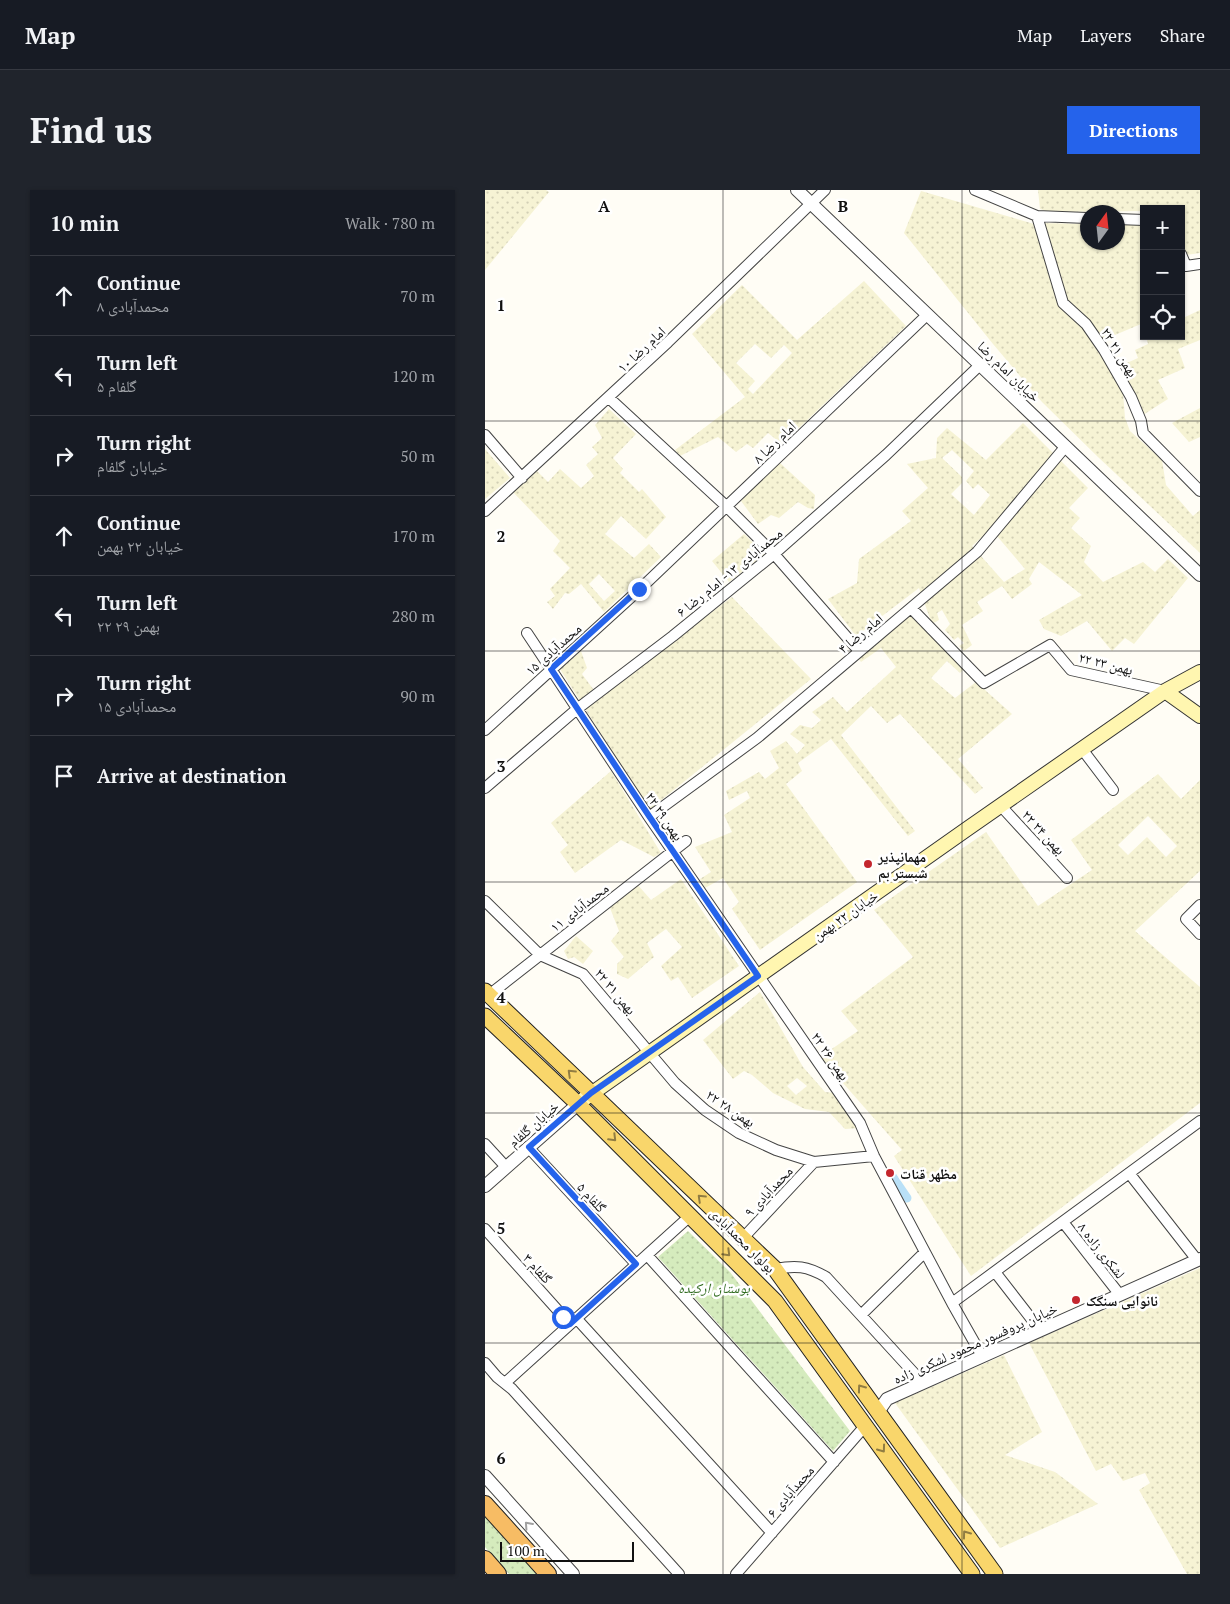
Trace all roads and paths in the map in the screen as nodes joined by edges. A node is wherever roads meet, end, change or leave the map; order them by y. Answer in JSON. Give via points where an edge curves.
{"nodes":[{"id":1,"x":797,"y":190,"type":"edge"},
{"id":2,"x":825,"y":190,"type":"edge"},
{"id":3,"x":975,"y":190,"type":"edge"},
{"id":4,"x":811,"y":204,"type":"junction"},
{"id":5,"x":1037,"y":216,"type":"junction"},
{"id":6,"x":1080,"y":218,"type":"edge"},
{"id":7,"x":1125,"y":219,"type":"edge"},
{"id":8,"x":1140,"y":220,"type":"edge"},
{"id":9,"x":1185,"y":264,"type":"edge"},
{"id":10,"x":1200,"y":264,"type":"edge"},
{"id":11,"x":927,"y":315,"type":"junction"},
{"id":12,"x":980,"y":365,"type":"junction"},
{"id":13,"x":609,"y":398,"type":"junction"},
{"id":14,"x":485,"y":434,"type":"edge"},
{"id":15,"x":1065,"y":446,"type":"junction"},
{"id":16,"x":522,"y":478,"type":"junction"},
{"id":17,"x":1200,"y":491,"type":"edge"},
{"id":18,"x":726,"y":506,"type":"junction"},
{"id":19,"x":485,"y":511,"type":"edge"},
{"id":20,"x":774,"y":554,"type":"junction"},
{"id":21,"x":1200,"y":575,"type":"edge"},
{"id":22,"x":639,"y":589,"type":"joint"},
{"id":23,"x":911,"y":608,"type":"junction"},
{"id":24,"x":527,"y":633,"type":"dead end"},
{"id":25,"x":859,"y":651,"type":"junction"},
{"id":26,"x":551,"y":669,"type":"junction"},
{"id":27,"x":1200,"y":672,"type":"edge"},
{"id":28,"x":1165,"y":691,"type":"junction"},
{"id":29,"x":577,"y":709,"type":"junction"},
{"id":30,"x":1200,"y":716,"type":"edge"},
{"id":31,"x":485,"y":730,"type":"edge"},
{"id":32,"x":1082,"y":749,"type":"junction"},
{"id":33,"x":485,"y":788,"type":"edge"},
{"id":34,"x":1113,"y":790,"type":"dead end"},
{"id":35,"x":1001,"y":806,"type":"junction"},
{"id":36,"x":649,"y":816,"type":"junction"},
{"id":37,"x":686,"y":841,"type":"dead end"},
{"id":38,"x":673,"y":852,"type":"junction"},
{"id":39,"x":1067,"y":878,"type":"dead end"},
{"id":40,"x":485,"y":900,"type":"edge"},
{"id":41,"x":1200,"y":905,"type":"edge"},
{"id":42,"x":1200,"y":934,"type":"edge"},
{"id":43,"x":540,"y":955,"type":"junction"},
{"id":44,"x":758,"y":976,"type":"junction"},
{"id":45,"x":487,"y":993,"type":"edge"},
{"id":46,"x":485,"y":1016,"type":"edge"},
{"id":47,"x":650,"y":1052,"type":"junction"},
{"id":48,"x":591,"y":1093,"type":"junction"},
{"id":49,"x":578,"y":1104,"type":"junction"},
{"id":50,"x":1199,"y":1125,"type":"edge"},
{"id":51,"x":485,"y":1144,"type":"edge"},
{"id":52,"x":529,"y":1147,"type":"junction"},
{"id":53,"x":874,"y":1156,"type":"junction"},
{"id":54,"x":814,"y":1162,"type":"junction"},
{"id":55,"x":506,"y":1167,"type":"junction"},
{"id":56,"x":1129,"y":1173,"type":"junction"},
{"id":57,"x":485,"y":1186,"type":"edge"},
{"id":58,"x":690,"y":1216,"type":"junction"},
{"id":59,"x":1063,"y":1222,"type":"junction"},
{"id":60,"x":485,"y":1229,"type":"edge"},
{"id":61,"x":743,"y":1238,"type":"junction"},
{"id":62,"x":925,"y":1252,"type":"junction"},
{"id":63,"x":647,"y":1255,"type":"junction"},
{"id":64,"x":1198,"y":1259,"type":"edge"},
{"id":65,"x":636,"y":1264,"type":"junction"},
{"id":66,"x":775,"y":1269,"type":"junction"},
{"id":67,"x":995,"y":1272,"type":"junction"},
{"id":68,"x":1119,"y":1295,"type":"junction"},
{"id":69,"x":952,"y":1303,"type":"junction"},
{"id":70,"x":861,"y":1315,"type":"junction"},
{"id":71,"x":573,"y":1321,"type":"junction"},
{"id":72,"x":1040,"y":1330,"type":"junction"},
{"id":73,"x":983,"y":1356,"type":"junction"},
{"id":74,"x":485,"y":1363,"type":"edge"},
{"id":75,"x":505,"y":1383,"type":"junction"},
{"id":76,"x":923,"y":1383,"type":"junction"},
{"id":77,"x":878,"y":1412,"type":"junction"},
{"id":78,"x":865,"y":1426,"type":"junction"},
{"id":79,"x":834,"y":1462,"type":"junction"},
{"id":80,"x":485,"y":1476,"type":"edge"},
{"id":81,"x":485,"y":1504,"type":"edge"},
{"id":82,"x":772,"y":1533,"type":"junction"},
{"id":83,"x":485,"y":1559,"type":"edge"},
{"id":84,"x":498,"y":1574,"type":"edge"},
{"id":85,"x":548,"y":1574,"type":"edge"},
{"id":86,"x":573,"y":1574,"type":"edge"},
{"id":87,"x":679,"y":1574,"type":"edge"},
{"id":88,"x":736,"y":1574,"type":"edge"},
{"id":89,"x":972,"y":1574,"type":"edge"},
{"id":90,"x":995,"y":1574,"type":"edge"}],
"edges":[{"from":1,"to":4,"type":"street","name":"خیابان امام رضا"},
{"from":2,"to":4,"type":"street","name":"امام رضا ۱۰"},
{"from":3,"to":5,"type":"street"},
{"from":4,"to":11,"type":"street","name":"خیابان امام رضا"},
{"from":4,"to":13,"type":"street","name":"امام رضا ۱۰"},
{"from":5,"to":6,"type":"street"},
{"from":5,"to":17,"type":"street","name":"۲۲ بهمن ۲۱","via":[[1063,303],[1086,324],[1104,350],[1131,397],[1143,433]]},
{"from":7,"to":8,"type":"street"},
{"from":9,"to":10,"type":"street"},
{"from":11,"to":12,"type":"street","name":"خیابان امام رضا"},
{"from":11,"to":18,"type":"street","name":"امام رضا ۸"},
{"from":12,"to":15,"type":"street","name":"خیابان امام رضا"},
{"from":12,"to":20,"type":"street","name":"محمدآبادی ۱۳- امام رضا ۶","via":[[886,455]]},
{"from":13,"to":16,"type":"street","name":"امام رضا ۱۰"},
{"from":13,"to":18,"type":"street"},
{"from":14,"to":16,"type":"street"},
{"from":15,"to":21,"type":"street","name":"خیابان امام رضا"},
{"from":15,"to":23,"type":"street","name":"امام رضا ۴","via":[[977,552]]},
{"from":16,"to":19,"type":"street","name":"امام رضا ۱۰"},
{"from":18,"to":20,"type":"street"},
{"from":18,"to":22,"type":"street","name":"امام رضا ۸"},
{"from":20,"to":25,"type":"street"},
{"from":20,"to":29,"type":"street","name":"محمدآبادی ۱۳- امام رضا ۶"},
{"from":22,"to":26,"type":"street","name":"محمدآبادی ۱۵"},
{"from":23,"to":25,"type":"street","name":"امام رضا ۴"},
{"from":23,"to":28,"type":"street","name":"۲۲ بهمن ۲۳","via":[[984,683],[1050,645],[1071,670]]},
{"from":24,"to":26,"type":"street","name":"۲۲ بهمن ۲۹"},
{"from":25,"to":36,"type":"street","name":"امام رضا ۴","via":[[757,738]]},
{"from":26,"to":29,"type":"street","name":"۲۲ بهمن ۲۹"},
{"from":26,"to":31,"type":"street","name":"محمدآبادی ۱۵"},
{"from":27,"to":28,"type":"main road","name":"خیابان ۲۲ بهمن"},
{"from":28,"to":30,"type":"main road"},
{"from":28,"to":32,"type":"main road","name":"خیابان ۲۲ بهمن"},
{"from":29,"to":33,"type":"street","name":"محمدآبادی ۱۳- امام رضا ۶"},
{"from":29,"to":36,"type":"street","name":"۲۲ بهمن ۲۹"},
{"from":32,"to":34,"type":"street"},
{"from":32,"to":35,"type":"main road","name":"خیابان ۲۲ بهمن"},
{"from":35,"to":39,"type":"street","name":"۲۲ بهمن ۲۴"},
{"from":35,"to":44,"type":"main road","name":"خیابان ۲۲ بهمن"},
{"from":36,"to":38,"type":"street","name":"۲۲ بهمن ۲۹"},
{"from":37,"to":38,"type":"street","name":"محمدآبادی ۱۱"},
{"from":38,"to":43,"type":"street","name":"محمدآبادی ۱۱"},
{"from":38,"to":44,"type":"street","name":"۲۲ بهمن ۲۹"},
{"from":40,"to":43,"type":"street","name":"۲۲ بهمن ۳۱"},
{"from":41,"to":42,"type":"street","via":[[1185,919]]},
{"from":43,"to":45,"type":"street","name":"محمدآبادی ۱۱"},
{"from":43,"to":47,"type":"street","name":"۲۲ بهمن ۳۱","via":[[583,974]]},
{"from":44,"to":47,"type":"main road","name":"خیابان ۲۲ بهمن"},
{"from":44,"to":53,"type":"street","name":"۲۲ بهمن ۲۶","via":[[860,1123]]},
{"from":48,"to":45,"type":"main road","name":"بولوار محمدآبادی","one_way":true},
{"from":46,"to":49,"type":"main road","name":"بولوار محمدآبادی"},
{"from":47,"to":48,"type":"main road","name":"خیابان ۲۲ بهمن"},
{"from":47,"to":54,"type":"street","name":"۲۲ بهمن ۲۸","via":[[675,1083],[705,1110],[739,1133],[776,1150]]},
{"from":48,"to":49,"type":"main road","name":"خیابان ۲۲ بهمن"},
{"from":61,"to":48,"type":"main road","name":"بولوار محمدآبادی","one_way":true},
{"from":49,"to":52,"type":"street","name":"خیابان گلفام"},
{"from":49,"to":58,"type":"main road","name":"بولوار محمدآبادی","one_way":true},
{"from":50,"to":56,"type":"street"},
{"from":51,"to":55,"type":"street"},
{"from":52,"to":55,"type":"street","name":"خیابان گلفام"},
{"from":52,"to":65,"type":"street","name":"گلفام ۵"},
{"from":53,"to":54,"type":"street"},
{"from":53,"to":62,"type":"street","name":"۲۲ بهمن ۲۶"},
{"from":54,"to":61,"type":"street","name":"محمدآبادی ۹"},
{"from":55,"to":57,"type":"street","name":"خیابان گلفام"},
{"from":56,"to":59,"type":"street"},
{"from":56,"to":64,"type":"street"},
{"from":58,"to":63,"type":"street"},
{"from":58,"to":78,"type":"main road","name":"بولوار محمدآبادی","one_way":true,"via":[[775,1301]]},
{"from":59,"to":67,"type":"street"},
{"from":59,"to":68,"type":"street","name":"لشکری زاده ٨"},
{"from":60,"to":71,"type":"street","name":"گلفام ۳"},
{"from":61,"to":66,"type":"main road","name":"بولوار محمدآبادی"},
{"from":62,"to":69,"type":"street","name":"۲۲ بهمن ۲۶"},
{"from":62,"to":70,"type":"street"},
{"from":63,"to":65,"type":"street"},
{"from":63,"to":79,"type":"street"},
{"from":64,"to":68,"type":"street","name":"خیابان پروفسور محمود لشکری زاده"},
{"from":65,"to":71,"type":"street"},
{"from":66,"to":70,"type":"street","via":[[791,1266],[815,1271],[826,1277]]},
{"from":77,"to":66,"type":"main road","name":"بولوار محمدآبادی","one_way":true},
{"from":67,"to":69,"type":"street"},
{"from":67,"to":72,"type":"street"},
{"from":68,"to":72,"type":"street","name":"خیابان پروفسور محمود لشکری زاده"},
{"from":69,"to":73,"type":"street","name":"۲۲ بهمن ۲۶"},
{"from":70,"to":76,"type":"street"},
{"from":71,"to":75,"type":"street"},
{"from":71,"to":82,"type":"street","name":"گلفام ۳"},
{"from":72,"to":73,"type":"street","name":"خیابان پروفسور محمود لشکری زاده"},
{"from":73,"to":76,"type":"street","name":"خیابان پروفسور محمود لشکری زاده"},
{"from":74,"to":75,"type":"street"},
{"from":75,"to":87,"type":"street"},
{"from":76,"to":77,"type":"street","name":"خیابان پروفسور محمود لشکری زاده","via":[[887,1399]]},
{"from":77,"to":78,"type":"main road"},
{"from":90,"to":77,"type":"main road","name":"بولوار محمدآبادی","one_way":true},
{"from":78,"to":79,"type":"street","name":"محمدآبادی ۶"},
{"from":78,"to":89,"type":"main road","name":"بولوار محمدآبادی","one_way":true},
{"from":79,"to":82,"type":"street","name":"محمدآبادی ۶"},
{"from":86,"to":80,"type":"street","one_way":true},
{"from":81,"to":85,"type":"highway"},
{"from":82,"to":88,"type":"street","name":"محمدآبادی ۶"},
{"from":83,"to":84,"type":"highway"}]}
